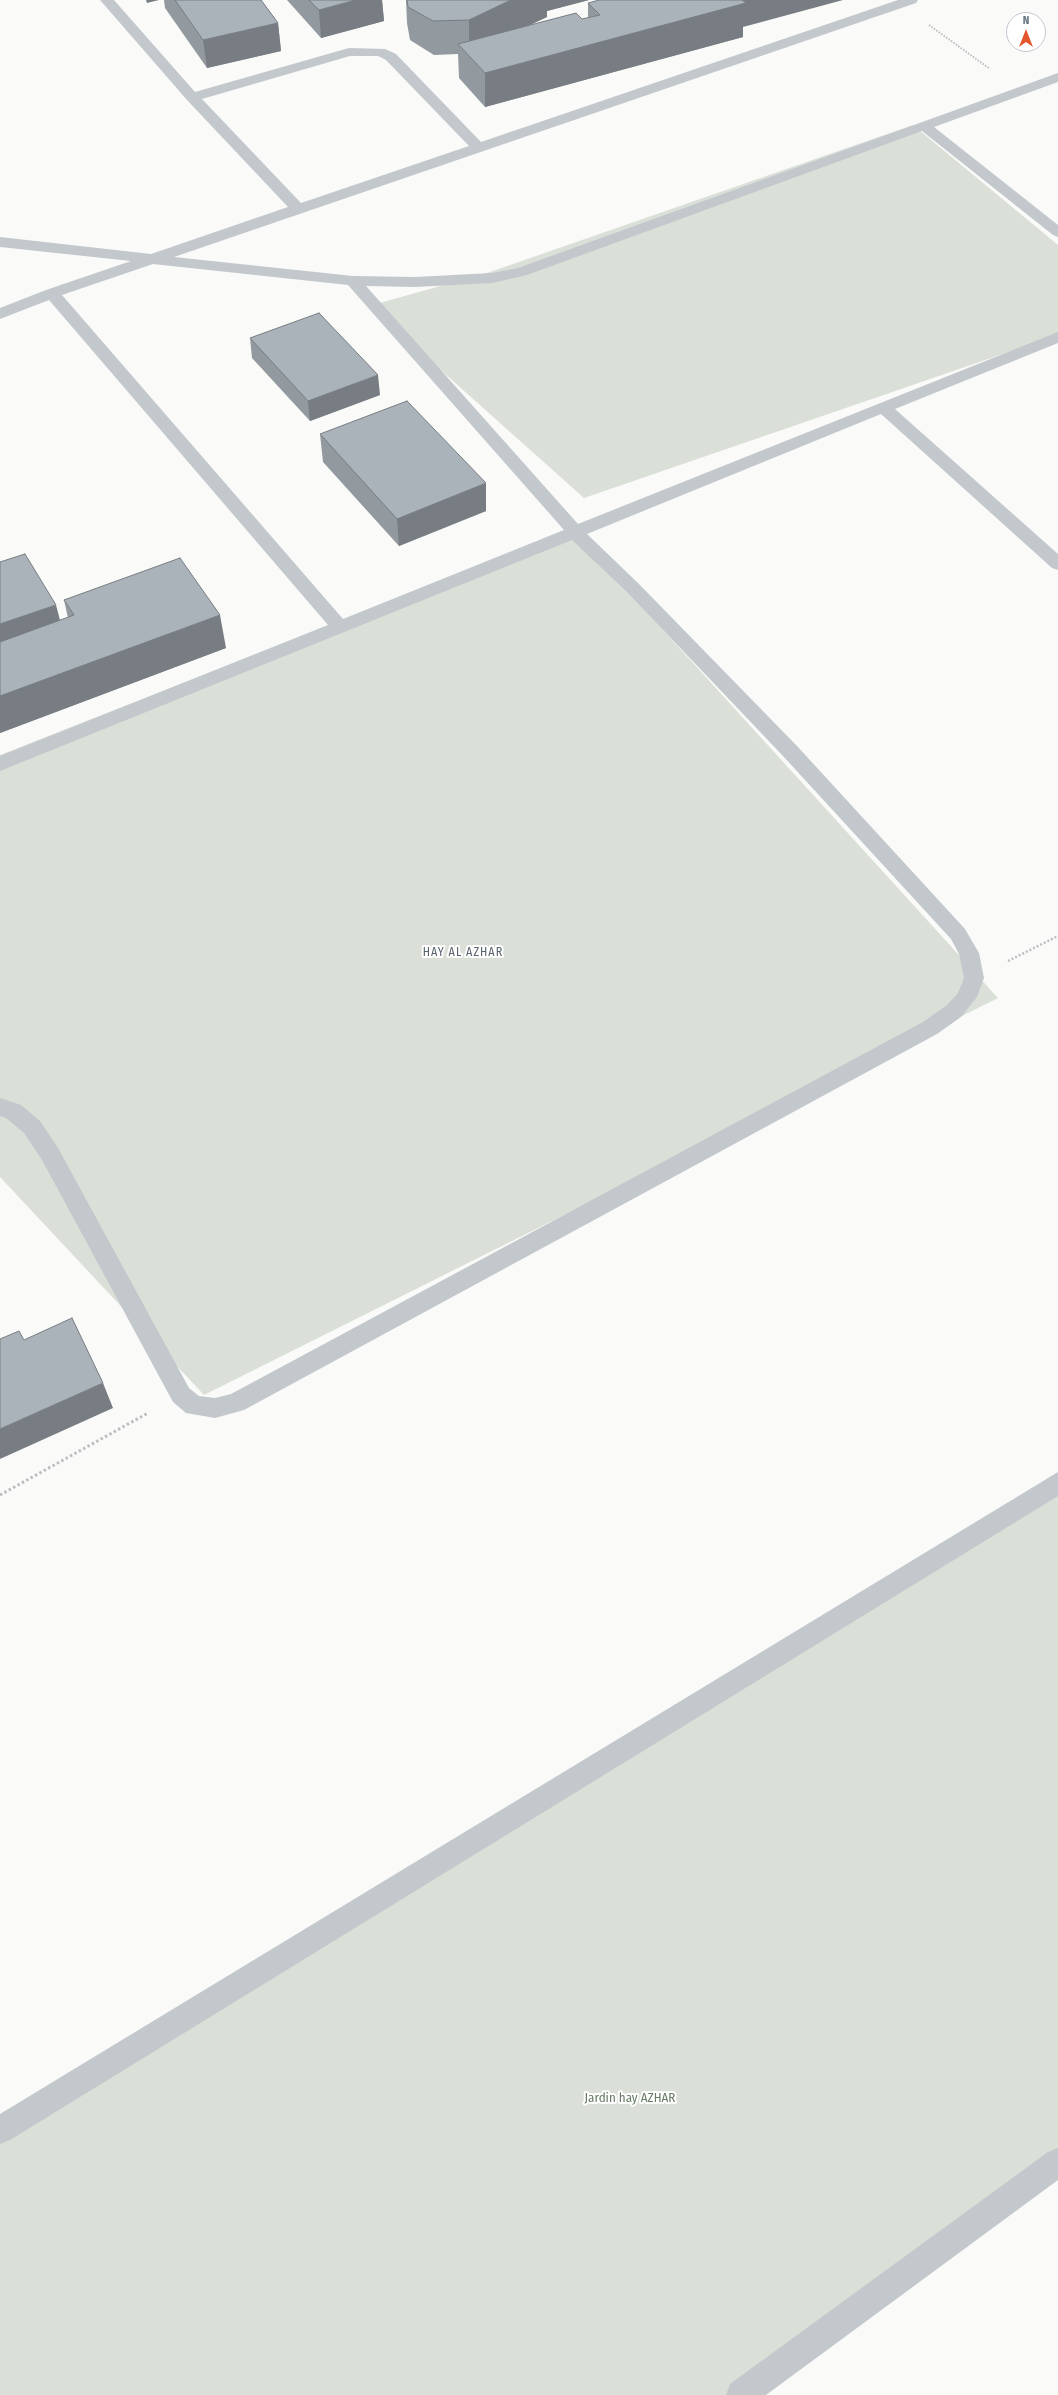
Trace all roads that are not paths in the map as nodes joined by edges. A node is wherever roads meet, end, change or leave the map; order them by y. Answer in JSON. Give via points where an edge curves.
{"nodes":[{"id":1,"x":107,"y":0,"type":"edge"},
{"id":2,"x":901,"y":1,"type":"edge"},
{"id":3,"x":1058,"y":77,"type":"edge"},
{"id":4,"x":192,"y":97,"type":"junction"},
{"id":5,"x":924,"y":126,"type":"junction"},
{"id":6,"x":478,"y":148,"type":"junction"},
{"id":7,"x":298,"y":209,"type":"junction"},
{"id":8,"x":1058,"y":232,"type":"edge"},
{"id":9,"x":0,"y":242,"type":"edge"},
{"id":10,"x":154,"y":259,"type":"junction"},
{"id":11,"x":354,"y":281,"type":"junction"},
{"id":12,"x":52,"y":293,"type":"junction"},
{"id":13,"x":0,"y":314,"type":"edge"},
{"id":14,"x":1058,"y":337,"type":"edge"},
{"id":15,"x":884,"y":408,"type":"junction"},
{"id":16,"x":575,"y":532,"type":"junction"},
{"id":17,"x":1058,"y":564,"type":"edge"},
{"id":18,"x":340,"y":627,"type":"junction"},
{"id":19,"x":0,"y":764,"type":"edge"},
{"id":20,"x":0,"y":1107,"type":"edge"},
{"id":21,"x":1058,"y":1483,"type":"edge"},
{"id":22,"x":0,"y":2130,"type":"edge"},
{"id":23,"x":1058,"y":2162,"type":"edge"},
{"id":24,"x":741,"y":2395,"type":"edge"}],
"edges":[{"from":1,"to":4,"type":"street"},
{"from":2,"to":6,"type":"street"},
{"from":3,"to":5,"type":"street"},
{"from":4,"to":6,"type":"street","via":[[349,52],[380,52],[391,57]]},
{"from":4,"to":7,"type":"street"},
{"from":5,"to":8,"type":"street"},
{"from":5,"to":11,"type":"street","via":[[522,272],[464,280]]},
{"from":6,"to":7,"type":"street"},
{"from":7,"to":10,"type":"street"},
{"from":9,"to":10,"type":"street"},
{"from":10,"to":11,"type":"street"},
{"from":10,"to":12,"type":"street"},
{"from":11,"to":16,"type":"street"},
{"from":12,"to":13,"type":"street"},
{"from":12,"to":18,"type":"street"},
{"from":14,"to":15,"type":"street"},
{"from":15,"to":16,"type":"street"},
{"from":15,"to":17,"type":"street"},
{"from":16,"to":18,"type":"street"},
{"from":16,"to":20,"type":"street","via":[[632,587],[784,745],[958,934],[969,953],[974,978],[967,997],[954,1011],[930,1028],[236,1403],[215,1408],[194,1406],[181,1395],[50,1154],[32,1128],[13,1111]]},
{"from":18,"to":19,"type":"street"},
{"from":21,"to":22,"type":"street"},
{"from":23,"to":24,"type":"street"}]}
